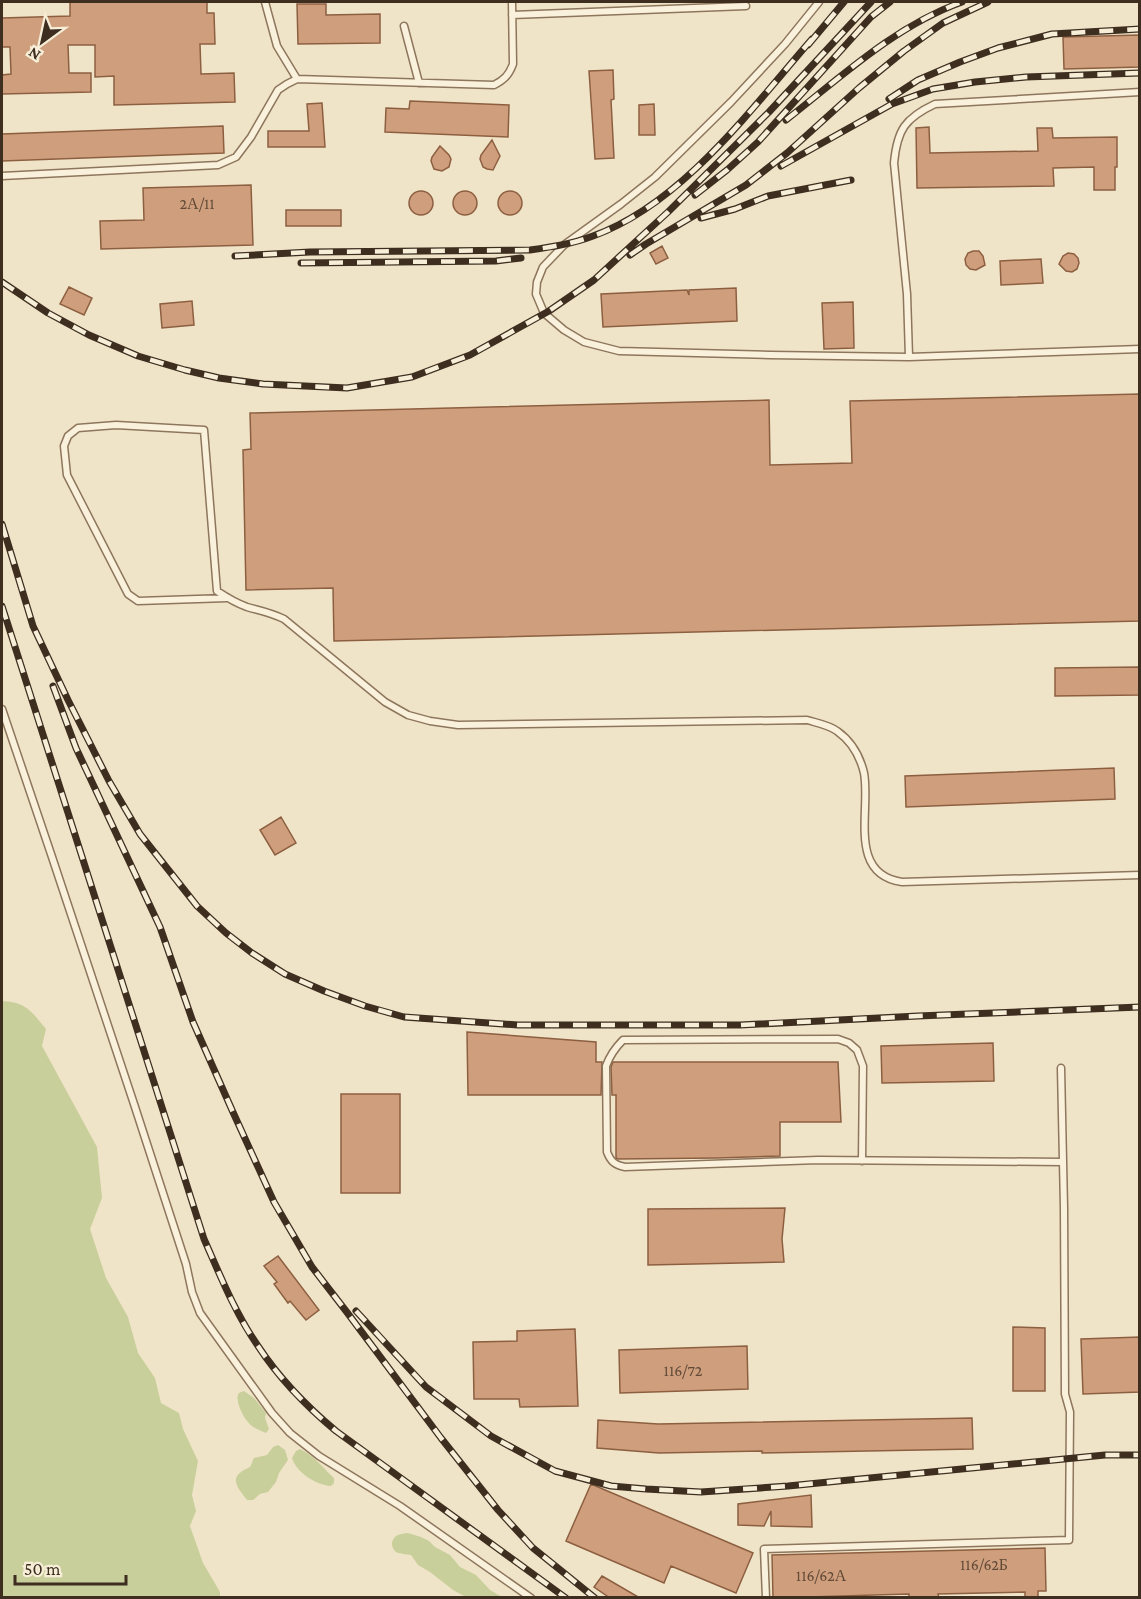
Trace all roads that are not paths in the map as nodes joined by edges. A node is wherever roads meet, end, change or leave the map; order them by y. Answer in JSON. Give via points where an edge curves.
{"nodes":[{"id":1,"x":266,"y":2,"type":"edge"},
{"id":2,"x":512,"y":2,"type":"edge"},
{"id":3,"x":819,"y":2,"type":"edge"},
{"id":4,"x":746,"y":6,"type":"dead end"},
{"id":5,"x":512,"y":15,"type":"junction"},
{"id":6,"x":404,"y":26,"type":"dead end"},
{"id":7,"x":297,"y":79,"type":"junction"},
{"id":8,"x":419,"y":83,"type":"junction"},
{"id":9,"x":1140,"y":92,"type":"edge"},
{"id":10,"x":2,"y":176,"type":"edge"},
{"id":11,"x":1140,"y":349,"type":"edge"},
{"id":12,"x":909,"y":357,"type":"junction"},
{"id":13,"x":227,"y":598,"type":"junction"},
{"id":14,"x":2,"y":709,"type":"edge"},
{"id":15,"x":1140,"y":875,"type":"edge"},
{"id":16,"x":1061,"y":1068,"type":"dead end"},
{"id":17,"x":862,"y":1161,"type":"junction"},
{"id":18,"x":1063,"y":1162,"type":"junction"},
{"id":19,"x":531,"y":1598,"type":"edge"},
{"id":20,"x":766,"y":1598,"type":"edge"}],
"edges":[{"from":1,"to":7,"type":"lane","via":[[277,46]]},
{"from":2,"to":5,"type":"lane"},
{"from":3,"to":12,"type":"lane","via":[[731,102],[656,177],[564,245],[543,267],[536,294],[544,313],[564,330],[584,342],[620,351]]},
{"from":4,"to":5,"type":"lane"},
{"from":5,"to":8,"type":"lane","via":[[513,64],[503,80],[483,86]]},
{"from":6,"to":8,"type":"lane"},
{"from":7,"to":8,"type":"lane"},
{"from":7,"to":10,"type":"lane","via":[[278,90],[236,157],[218,165]]},
{"from":9,"to":12,"type":"lane","via":[[935,104],[909,120],[896,145],[894,163]]},
{"from":11,"to":12,"type":"lane"},
{"from":13,"to":13,"type":"lane","via":[[217,591],[204,430],[116,425],[78,428],[68,436],[64,446],[67,474],[128,594],[138,601]]},
{"from":13,"to":15,"type":"lane","via":[[284,619],[385,702],[430,722],[458,725],[807,720],[831,727],[852,745],[860,758],[867,855],[878,873],[892,880]]},
{"from":14,"to":19,"type":"lane","via":[[200,1313],[290,1433]]},
{"from":16,"to":18,"type":"lane"},
{"from":17,"to":17,"type":"lane","via":[[617,1165],[607,1152],[606,1066],[614,1048],[623,1040],[838,1039],[849,1043],[857,1050],[863,1066]]},
{"from":17,"to":18,"type":"lane"},
{"from":18,"to":20,"type":"lane","via":[[1065,1394],[1070,1412],[1069,1540],[764,1549]]}]}
